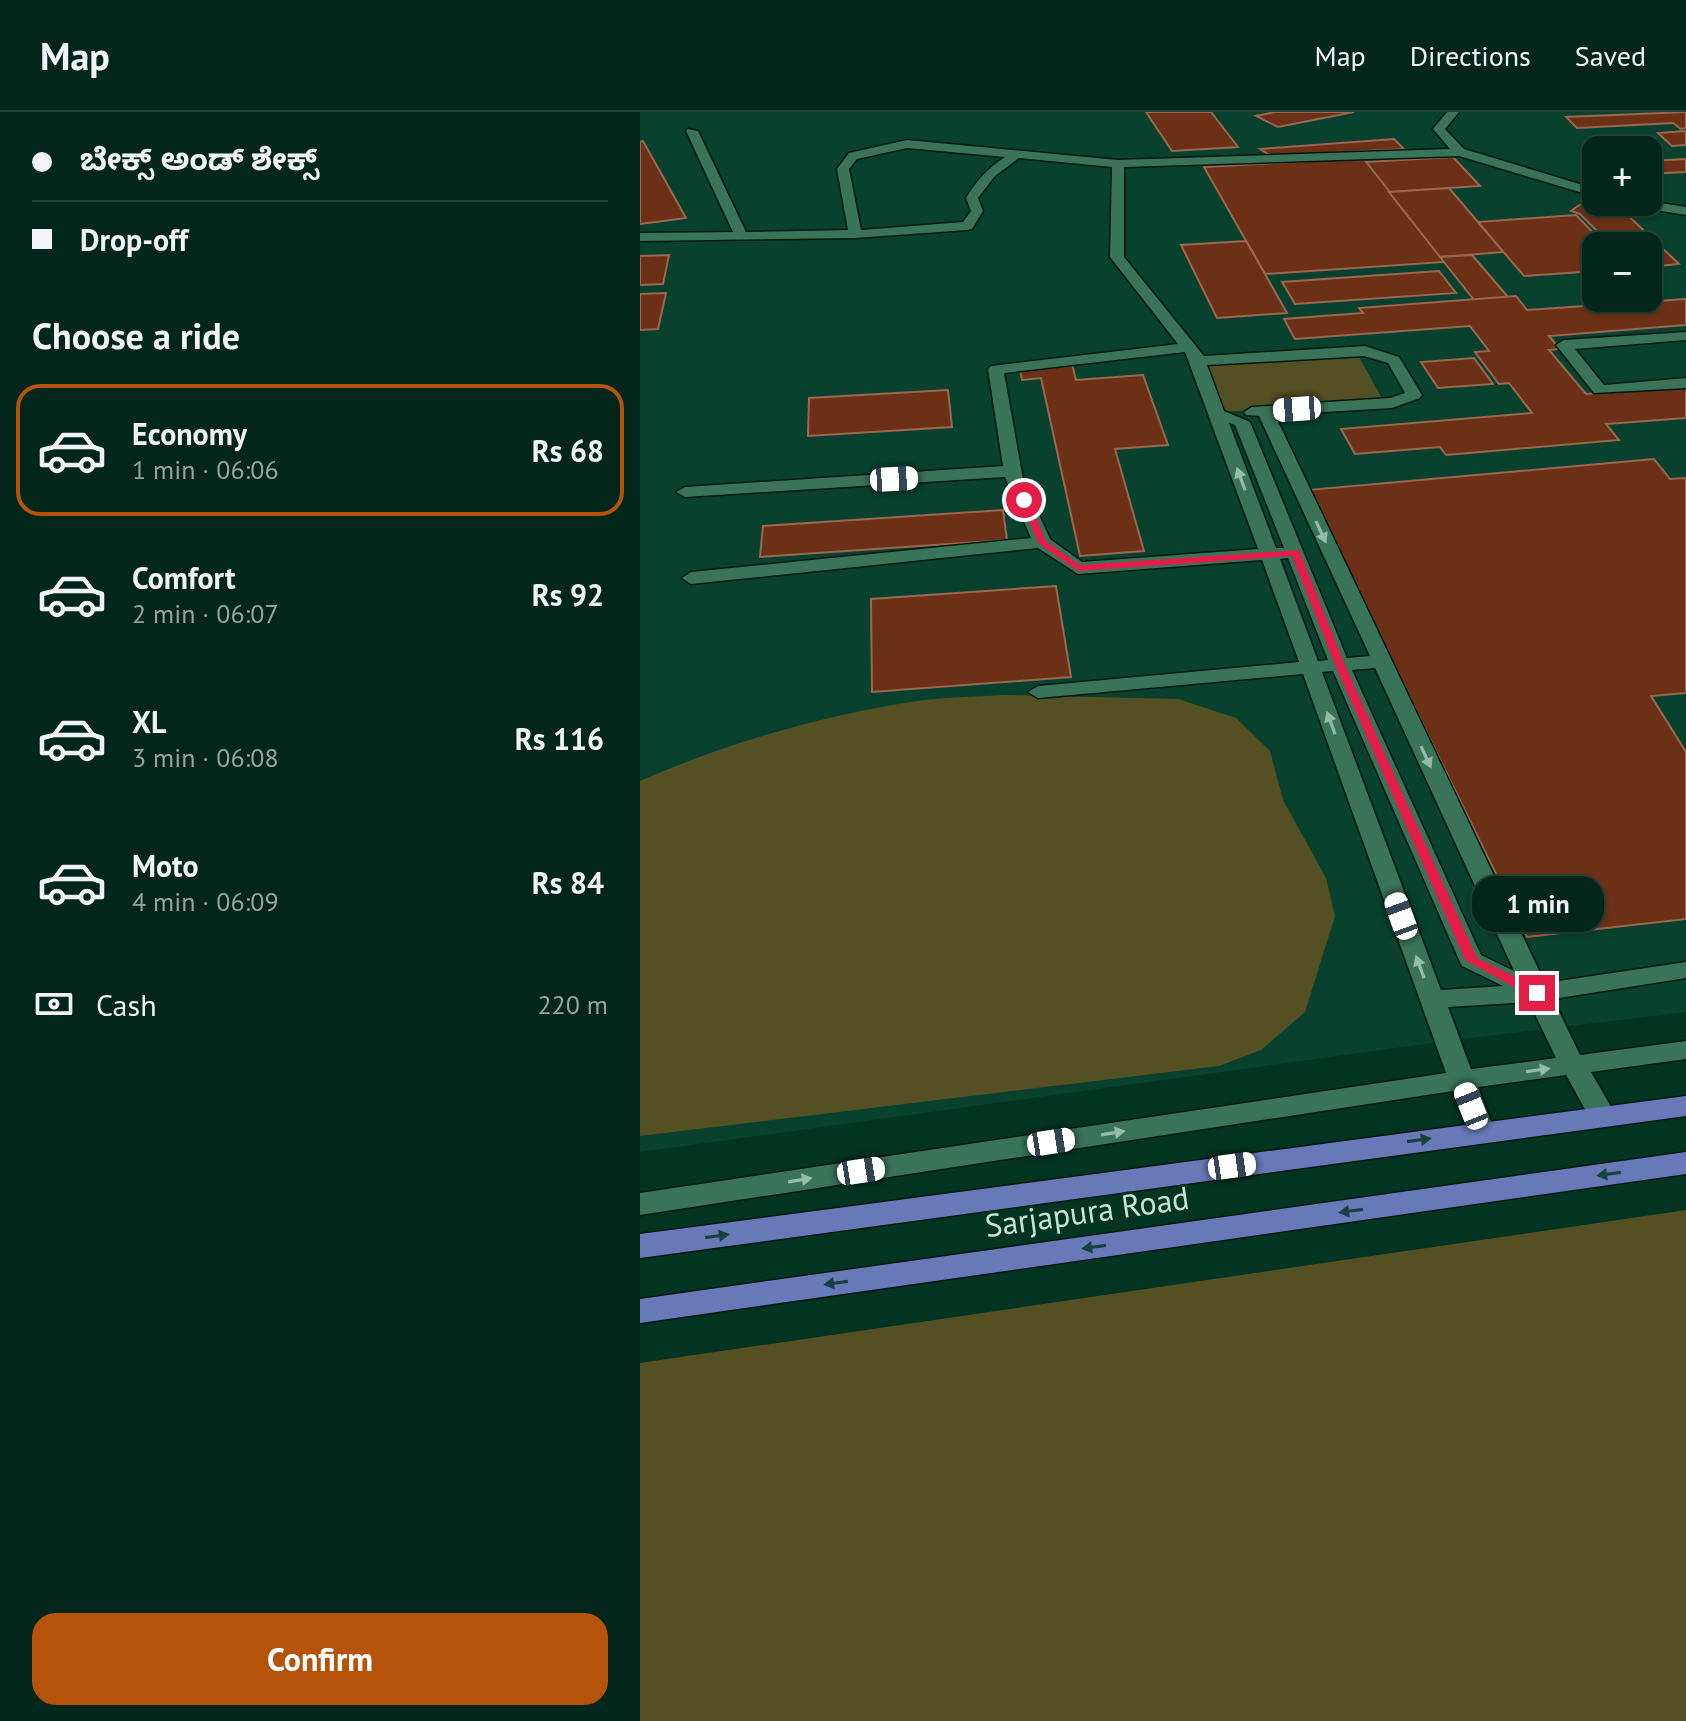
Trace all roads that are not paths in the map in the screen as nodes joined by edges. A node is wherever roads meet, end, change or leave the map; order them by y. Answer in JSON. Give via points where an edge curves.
{"nodes":[{"id":1,"x":1453,"y":112,"type":"edge"},
{"id":2,"x":692,"y":131,"type":"dead end"},
{"id":3,"x":1460,"y":152,"type":"junction"},
{"id":4,"x":1016,"y":155,"type":"junction"},
{"id":5,"x":1118,"y":164,"type":"junction"},
{"id":6,"x":1582,"y":189,"type":"edge"},
{"id":7,"x":1662,"y":207,"type":"edge"},
{"id":8,"x":1686,"y":211,"type":"edge"},
{"id":9,"x":740,"y":233,"type":"junction"},
{"id":10,"x":855,"y":234,"type":"junction"},
{"id":11,"x":640,"y":237,"type":"edge"},
{"id":12,"x":1686,"y":336,"type":"edge"},
{"id":13,"x":1193,"y":354,"type":"junction"},
{"id":14,"x":1686,"y":383,"type":"edge"},
{"id":15,"x":1265,"y":411,"type":"junction"},
{"id":16,"x":1217,"y":414,"type":"junction"},
{"id":17,"x":1013,"y":471,"type":"junction"},
{"id":18,"x":685,"y":492,"type":"dead end"},
{"id":19,"x":1042,"y":542,"type":"junction"},
{"id":20,"x":1295,"y":553,"type":"junction"},
{"id":21,"x":1269,"y":554,"type":"junction"},
{"id":22,"x":691,"y":578,"type":"dead end"},
{"id":23,"x":1381,"y":661,"type":"junction"},
{"id":24,"x":1340,"y":665,"type":"junction"},
{"id":25,"x":1310,"y":667,"type":"junction"},
{"id":26,"x":1038,"y":692,"type":"dead end"},
{"id":27,"x":1686,"y":970,"type":"edge"},
{"id":28,"x":1537,"y":993,"type":"junction"},
{"id":29,"x":1432,"y":999,"type":"junction"},
{"id":30,"x":1686,"y":1050,"type":"edge"},
{"id":31,"x":1574,"y":1065,"type":"junction"},
{"id":32,"x":1461,"y":1080,"type":"junction"},
{"id":33,"x":1686,"y":1106,"type":"edge"},
{"id":34,"x":1603,"y":1117,"type":"junction"},
{"id":35,"x":1481,"y":1132,"type":"junction"},
{"id":36,"x":1686,"y":1163,"type":"edge"},
{"id":37,"x":640,"y":1204,"type":"edge"},
{"id":38,"x":640,"y":1246,"type":"edge"},
{"id":39,"x":640,"y":1311,"type":"edge"}],
"edges":[{"from":1,"to":3,"type":"street","via":[[1439,129]]},
{"from":2,"to":9,"type":"street"},
{"from":3,"to":5,"type":"street"},
{"from":3,"to":6,"type":"street"},
{"from":4,"to":5,"type":"street"},
{"from":4,"to":10,"type":"street","via":[[976,190],[972,198],[977,211],[967,226]]},
{"from":4,"to":10,"type":"street","via":[[907,144],[853,156],[843,169]]},
{"from":5,"to":13,"type":"street","via":[[1117,257]]},
{"from":7,"to":8,"type":"street"},
{"from":9,"to":10,"type":"street"},
{"from":9,"to":11,"type":"street"},
{"from":12,"to":14,"type":"street","via":[[1564,345],[1600,390]]},
{"from":13,"to":15,"type":"street","via":[[1365,351],[1394,360],[1414,395],[1392,403]]},
{"from":13,"to":16,"type":"street"},
{"from":13,"to":17,"type":"street","via":[[996,369]]},
{"from":15,"to":16,"type":"street"},
{"from":15,"to":23,"type":"street","one_way":true},
{"from":16,"to":20,"type":"street","via":[[1242,422]]},
{"from":21,"to":16,"type":"street","one_way":true},
{"from":17,"to":18,"type":"street"},
{"from":17,"to":19,"type":"street"},
{"from":19,"to":21,"type":"street","via":[[1078,568]]},
{"from":19,"to":22,"type":"street"},
{"from":20,"to":21,"type":"street"},
{"from":20,"to":24,"type":"street"},
{"from":21,"to":25,"type":"street"},
{"from":23,"to":24,"type":"street"},
{"from":23,"to":28,"type":"street","one_way":true},
{"from":24,"to":25,"type":"street"},
{"from":24,"to":28,"type":"street","via":[[1471,960]]},
{"from":25,"to":26,"type":"street"},
{"from":29,"to":25,"type":"street","one_way":true},
{"from":27,"to":28,"type":"street"},
{"from":28,"to":29,"type":"street"},
{"from":28,"to":31,"type":"street"},
{"from":29,"to":32,"type":"street"},
{"from":30,"to":31,"type":"street"},
{"from":32,"to":31,"type":"street","one_way":true},
{"from":31,"to":34,"type":"street"},
{"from":32,"to":35,"type":"street"},
{"from":37,"to":32,"type":"street","one_way":true},
{"from":33,"to":34,"type":"main road","name":"Sarjapura Road"},
{"from":34,"to":35,"type":"main road","name":"Sarjapura Road"},
{"from":38,"to":35,"type":"main road","name":"Sarjapura Road","one_way":true},
{"from":36,"to":39,"type":"main road","name":"Sarjapura Road","one_way":true}]}
